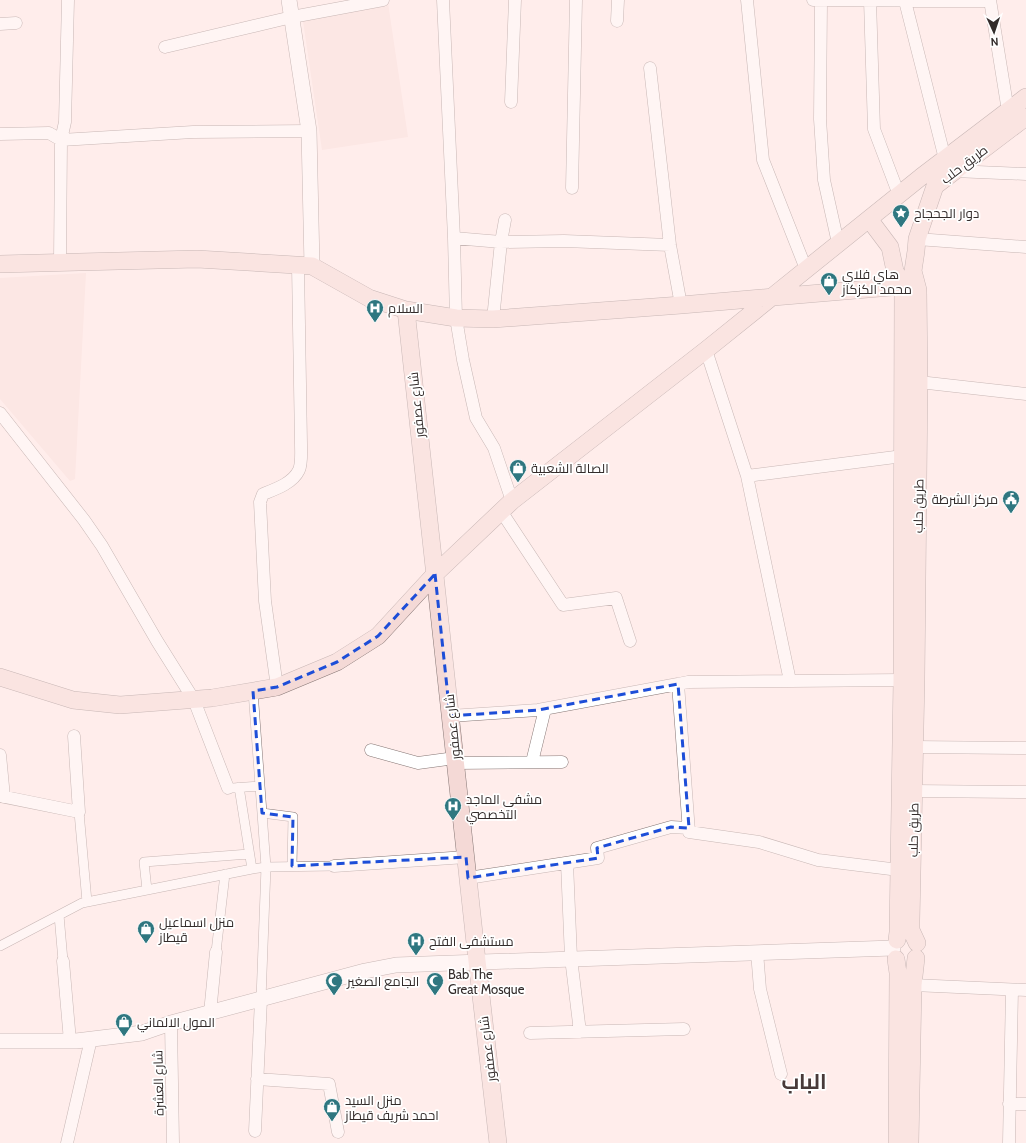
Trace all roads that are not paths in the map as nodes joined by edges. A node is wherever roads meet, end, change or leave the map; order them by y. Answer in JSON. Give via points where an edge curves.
{"nodes":[{"id":1,"x":68,"y":0,"type":"edge"},
{"id":2,"x":289,"y":0,"type":"edge"},
{"id":3,"x":383,"y":0,"type":"edge"},
{"id":4,"x":443,"y":0,"type":"edge"},
{"id":5,"x":515,"y":0,"type":"edge"},
{"id":6,"x":576,"y":0,"type":"edge"},
{"id":7,"x":618,"y":0,"type":"edge"},
{"id":8,"x":747,"y":0,"type":"edge"},
{"id":9,"x":817,"y":0,"type":"edge"},
{"id":10,"x":870,"y":1,"type":"edge"},
{"id":11,"x":905,"y":1,"type":"junction"},
{"id":12,"x":990,"y":1,"type":"edge"},
{"id":13,"x":292,"y":17,"type":"junction"},
{"id":14,"x":617,"y":21,"type":"dead end"},
{"id":15,"x":16,"y":23,"type":"dead end"},
{"id":16,"x":0,"y":24,"type":"edge"},
{"id":17,"x":165,"y":47,"type":"dead end"},
{"id":18,"x":650,"y":68,"type":"dead end"},
{"id":19,"x":1026,"y":97,"type":"edge"},
{"id":20,"x":511,"y":102,"type":"dead end"},
{"id":21,"x":1008,"y":111,"type":"junction"},
{"id":22,"x":1026,"y":117,"type":"edge"},
{"id":23,"x":309,"y":131,"type":"junction"},
{"id":24,"x":0,"y":134,"type":"edge"},
{"id":25,"x":61,"y":140,"type":"junction"},
{"id":26,"x":950,"y":165,"type":"junction"},
{"id":27,"x":1026,"y":174,"type":"edge"},
{"id":28,"x":928,"y":182,"type":"junction"},
{"id":29,"x":572,"y":188,"type":"dead end"},
{"id":30,"x":899,"y":195,"type":"junction"},
{"id":31,"x":869,"y":219,"type":"junction"},
{"id":32,"x":505,"y":220,"type":"dead end"},
{"id":33,"x":454,"y":238,"type":"junction"},
{"id":34,"x":917,"y":239,"type":"junction"},
{"id":35,"x":501,"y":242,"type":"junction"},
{"id":36,"x":838,"y":244,"type":"junction"},
{"id":37,"x":670,"y":245,"type":"junction"},
{"id":38,"x":1026,"y":247,"type":"edge"},
{"id":39,"x":60,"y":262,"type":"junction"},
{"id":40,"x":0,"y":264,"type":"edge"},
{"id":41,"x":305,"y":266,"type":"junction"},
{"id":42,"x":806,"y":269,"type":"junction"},
{"id":43,"x":913,"y":272,"type":"junction"},
{"id":44,"x":899,"y":278,"type":"junction"},
{"id":45,"x":773,"y":296,"type":"junction"},
{"id":46,"x":681,"y":305,"type":"junction"},
{"id":47,"x":406,"y":310,"type":"junction"},
{"id":48,"x":456,"y":318,"type":"junction"},
{"id":49,"x":493,"y":319,"type":"junction"},
{"id":50,"x":706,"y":350,"type":"junction"},
{"id":51,"x":919,"y":382,"type":"junction"},
{"id":52,"x":1026,"y":394,"type":"edge"},
{"id":53,"x":0,"y":412,"type":"edge"},
{"id":54,"x":903,"y":456,"type":"junction"},
{"id":55,"x":747,"y":476,"type":"junction"},
{"id":56,"x":506,"y":506,"type":"junction"},
{"id":57,"x":435,"y":574,"type":"junction"},
{"id":58,"x":630,"y":641,"type":"dead end"},
{"id":59,"x":0,"y":677,"type":"edge"},
{"id":60,"x":902,"y":680,"type":"junction"},
{"id":61,"x":790,"y":681,"type":"junction"},
{"id":62,"x":678,"y":684,"type":"junction"},
{"id":63,"x":277,"y":687,"type":"junction"},
{"id":64,"x":253,"y":691,"type":"junction"},
{"id":65,"x":194,"y":700,"type":"junction"},
{"id":66,"x":545,"y":709,"type":"junction"},
{"id":67,"x":450,"y":716,"type":"junction"},
{"id":68,"x":74,"y":736,"type":"dead end"},
{"id":69,"x":914,"y":747,"type":"junction"},
{"id":70,"x":1026,"y":748,"type":"edge"},
{"id":71,"x":372,"y":750,"type":"dead end"},
{"id":72,"x":0,"y":755,"type":"edge"},
{"id":73,"x":455,"y":761,"type":"junction"},
{"id":74,"x":532,"y":762,"type":"junction"},
{"id":75,"x":562,"y":762,"type":"dead end"},
{"id":76,"x":260,"y":786,"type":"junction"},
{"id":77,"x":233,"y":788,"type":"junction"},
{"id":78,"x":914,"y":791,"type":"junction"},
{"id":79,"x":1026,"y":792,"type":"edge"},
{"id":80,"x":2,"y":796,"type":"edge"},
{"id":81,"x":80,"y":812,"type":"junction"},
{"id":82,"x":262,"y":813,"type":"junction"},
{"id":83,"x":689,"y":828,"type":"junction"},
{"id":84,"x":249,"y":854,"type":"junction"},
{"id":85,"x":466,"y":857,"type":"junction"},
{"id":86,"x":567,"y":863,"type":"junction"},
{"id":87,"x":292,"y":866,"type":"junction"},
{"id":88,"x":334,"y":866,"type":"joint"},
{"id":89,"x":266,"y":867,"type":"junction"},
{"id":90,"x":252,"y":869,"type":"junction"},
{"id":91,"x":899,"y":870,"type":"junction"},
{"id":92,"x":226,"y":874,"type":"junction"},
{"id":93,"x":468,"y":878,"type":"junction"},
{"id":94,"x":147,"y":890,"type":"junction"},
{"id":95,"x":86,"y":902,"type":"junction"},
{"id":96,"x":59,"y":915,"type":"junction"},
{"id":97,"x":0,"y":946,"type":"edge"},
{"id":98,"x":895,"y":949,"type":"junction"},
{"id":99,"x":916,"y":951,"type":"junction"},
{"id":100,"x":216,"y":952,"type":"joint"},
{"id":101,"x":757,"y":952,"type":"junction"},
{"id":102,"x":571,"y":958,"type":"junction"},
{"id":103,"x":63,"y":961,"type":"joint"},
{"id":104,"x":477,"y":961,"type":"junction"},
{"id":105,"x":913,"y":985,"type":"junction"},
{"id":106,"x":1012,"y":990,"type":"junction"},
{"id":107,"x":1026,"y":990,"type":"edge"},
{"id":108,"x":261,"y":999,"type":"junction"},
{"id":109,"x":210,"y":1013,"type":"junction"},
{"id":110,"x":171,"y":1023,"type":"junction"},
{"id":111,"x":684,"y":1029,"type":"dead end"},
{"id":112,"x":580,"y":1032,"type":"junction"},
{"id":113,"x":530,"y":1033,"type":"dead end"},
{"id":114,"x":91,"y":1039,"type":"junction"},
{"id":115,"x":0,"y":1041,"type":"edge"},
{"id":116,"x":70,"y":1041,"type":"junction"},
{"id":117,"x":781,"y":1074,"type":"dead end"},
{"id":118,"x":257,"y":1079,"type":"junction"},
{"id":119,"x":1009,"y":1104,"type":"junction"},
{"id":120,"x":1026,"y":1104,"type":"edge"},
{"id":121,"x":255,"y":1131,"type":"dead end"},
{"id":122,"x":338,"y":1132,"type":"dead end"},
{"id":123,"x":67,"y":1143,"type":"edge"},
{"id":124,"x":173,"y":1143,"type":"edge"},
{"id":125,"x":498,"y":1143,"type":"edge"},
{"id":126,"x":897,"y":1143,"type":"edge"},
{"id":127,"x":910,"y":1143,"type":"edge"},
{"id":128,"x":1008,"y":1143,"type":"edge"}],
"edges":[{"from":1,"to":25,"type":"street","via":[[65,122]]},
{"from":2,"to":13,"type":"street"},
{"from":3,"to":13,"type":"street"},
{"from":4,"to":33,"type":"street"},
{"from":5,"to":20,"type":"street"},
{"from":6,"to":29,"type":"street"},
{"from":7,"to":14,"type":"street"},
{"from":8,"to":42,"type":"street","via":[[763,160]]},
{"from":9,"to":10,"type":"street"},
{"from":9,"to":36,"type":"street","via":[[824,180]]},
{"from":10,"to":11,"type":"street"},
{"from":10,"to":30,"type":"street","via":[[874,129]]},
{"from":11,"to":12,"type":"street"},
{"from":11,"to":26,"type":"street"},
{"from":12,"to":21,"type":"street"},
{"from":13,"to":17,"type":"street"},
{"from":13,"to":23,"type":"street"},
{"from":15,"to":16,"type":"street"},
{"from":18,"to":37,"type":"street"},
{"from":19,"to":21,"type":"main road","name":"طريق حلب"},
{"from":21,"to":26,"type":"main road","name":"طريق حلب"},
{"from":22,"to":26,"type":"main road","name":"طريق حلب"},
{"from":23,"to":25,"type":"street","via":[[193,132]]},
{"from":23,"to":41,"type":"street"},
{"from":24,"to":25,"type":"street","via":[[49,134]]},
{"from":25,"to":39,"type":"street"},
{"from":26,"to":27,"type":"street"},
{"from":26,"to":28,"type":"main road","name":"طريق حلب"},
{"from":28,"to":30,"type":"main road"},
{"from":28,"to":34,"type":"main road","name":"طريق حلب"},
{"from":30,"to":31,"type":"main road"},
{"from":31,"to":36,"type":"main road"},
{"from":31,"to":44,"type":"main road","via":[[890,247]]},
{"from":32,"to":35,"type":"street"},
{"from":33,"to":35,"type":"street"},
{"from":33,"to":48,"type":"street"},
{"from":34,"to":38,"type":"street"},
{"from":34,"to":43,"type":"main road","name":"طريق حلب"},
{"from":35,"to":37,"type":"street","via":[[564,241]]},
{"from":35,"to":49,"type":"street"},
{"from":36,"to":42,"type":"main road"},
{"from":37,"to":46,"type":"street"},
{"from":39,"to":40,"type":"main road"},
{"from":39,"to":41,"type":"main road","via":[[197,259]]},
{"from":41,"to":47,"type":"main road","via":[[369,298]]},
{"from":41,"to":63,"type":"street","via":[[300,469],[292,479],[263,494],[260,502],[265,601]]},
{"from":42,"to":45,"type":"main road"},
{"from":43,"to":44,"type":"main road"},
{"from":43,"to":51,"type":"main road","name":"طريق حلب","via":[[918,290]]},
{"from":44,"to":45,"type":"main road"},
{"from":44,"to":54,"type":"main road"},
{"from":45,"to":46,"type":"main road"},
{"from":45,"to":50,"type":"main road"},
{"from":46,"to":49,"type":"main road"},
{"from":47,"to":48,"type":"main road"},
{"from":47,"to":57,"type":"main road","name":"شارع عصفور"},
{"from":48,"to":49,"type":"main road"},
{"from":48,"to":56,"type":"street","via":[[476,418],[494,448]]},
{"from":50,"to":55,"type":"street"},
{"from":50,"to":56,"type":"main road"},
{"from":51,"to":52,"type":"street"},
{"from":51,"to":69,"type":"main road","name":"طريق حلب"},
{"from":53,"to":65,"type":"street","via":[[102,546]]},
{"from":54,"to":55,"type":"street"},
{"from":54,"to":60,"type":"main road"},
{"from":55,"to":61,"type":"street"},
{"from":56,"to":57,"type":"main road"},
{"from":56,"to":58,"type":"street","via":[[563,605],[616,598]]},
{"from":57,"to":63,"type":"main road","via":[[378,636],[337,662]]},
{"from":57,"to":67,"type":"main road","name":"شارع عصفور"},
{"from":59,"to":65,"type":"main road","via":[[73,700],[120,705]]},
{"from":60,"to":61,"type":"street"},
{"from":60,"to":91,"type":"main road"},
{"from":61,"to":62,"type":"street"},
{"from":62,"to":66,"type":"street"},
{"from":62,"to":83,"type":"street"},
{"from":63,"to":64,"type":"main road"},
{"from":64,"to":65,"type":"main road"},
{"from":64,"to":76,"type":"street"},
{"from":65,"to":77,"type":"street"},
{"from":66,"to":67,"type":"street"},
{"from":66,"to":74,"type":"street"},
{"from":67,"to":73,"type":"main road","name":"شارع عصفور"},
{"from":68,"to":81,"type":"street"},
{"from":69,"to":70,"type":"street"},
{"from":69,"to":78,"type":"main road","name":"طريق حلب"},
{"from":71,"to":73,"type":"street","via":[[418,763]]},
{"from":72,"to":80,"type":"street"},
{"from":73,"to":74,"type":"street"},
{"from":73,"to":85,"type":"main road","name":"شارع عصفور"},
{"from":74,"to":75,"type":"street"},
{"from":76,"to":77,"type":"street"},
{"from":76,"to":82,"type":"street"},
{"from":77,"to":84,"type":"street"},
{"from":78,"to":79,"type":"street"},
{"from":78,"to":99,"type":"main road","name":"طريق حلب","via":[[911,921]]},
{"from":80,"to":81,"type":"street"},
{"from":81,"to":95,"type":"street"},
{"from":82,"to":87,"type":"street","via":[[292,817]]},
{"from":82,"to":89,"type":"street"},
{"from":83,"to":86,"type":"street","via":[[671,827],[656,831],[597,848],[598,858]]},
{"from":83,"to":91,"type":"street","via":[[689,832],[759,842],[818,860]]},
{"from":84,"to":90,"type":"street"},
{"from":84,"to":94,"type":"street","via":[[144,862]]},
{"from":85,"to":88,"type":"street"},
{"from":85,"to":93,"type":"main road","name":"شارع عصفور"},
{"from":86,"to":93,"type":"street"},
{"from":86,"to":102,"type":"street"},
{"from":87,"to":88,"type":"street"},
{"from":87,"to":89,"type":"street"},
{"from":89,"to":90,"type":"street"},
{"from":89,"to":108,"type":"street"},
{"from":90,"to":92,"type":"street"},
{"from":91,"to":98,"type":"main road","via":[[898,932]]},
{"from":92,"to":94,"type":"street"},
{"from":92,"to":100,"type":"street"},
{"from":93,"to":104,"type":"main road","name":"شارع عصفور"},
{"from":94,"to":95,"type":"street"},
{"from":95,"to":96,"type":"street"},
{"from":96,"to":97,"type":"street"},
{"from":96,"to":103,"type":"street"},
{"from":98,"to":99,"type":"main road","via":[[907,937],[913,939]]},
{"from":98,"to":99,"type":"main road","via":[[899,961],[906,963],[910,963]]},
{"from":98,"to":101,"type":"street"},
{"from":98,"to":126,"type":"main road","via":[[898,973]]},
{"from":99,"to":105,"type":"main road","name":"طريق حلب"},
{"from":100,"to":109,"type":"street"},
{"from":101,"to":102,"type":"street"},
{"from":101,"to":117,"type":"street","via":[[760,989]]},
{"from":102,"to":104,"type":"street"},
{"from":102,"to":112,"type":"street"},
{"from":103,"to":116,"type":"street"},
{"from":104,"to":108,"type":"street","via":[[396,965]]},
{"from":104,"to":125,"type":"main road","name":"شارع عصفور"},
{"from":105,"to":106,"type":"street"},
{"from":105,"to":127,"type":"main road","name":"طريق حلب"},
{"from":106,"to":107,"type":"street"},
{"from":106,"to":119,"type":"street"},
{"from":108,"to":109,"type":"street"},
{"from":108,"to":118,"type":"street"},
{"from":109,"to":110,"type":"street"},
{"from":110,"to":114,"type":"street","via":[[142,1033]]},
{"from":110,"to":124,"type":"street","name":"شارع العشرة"},
{"from":111,"to":112,"type":"street"},
{"from":112,"to":113,"type":"street"},
{"from":114,"to":116,"type":"street"},
{"from":114,"to":123,"type":"street"},
{"from":115,"to":116,"type":"street"},
{"from":118,"to":121,"type":"street"},
{"from":118,"to":122,"type":"street","via":[[329,1084]]},
{"from":119,"to":120,"type":"street"},
{"from":119,"to":128,"type":"street"}]}
